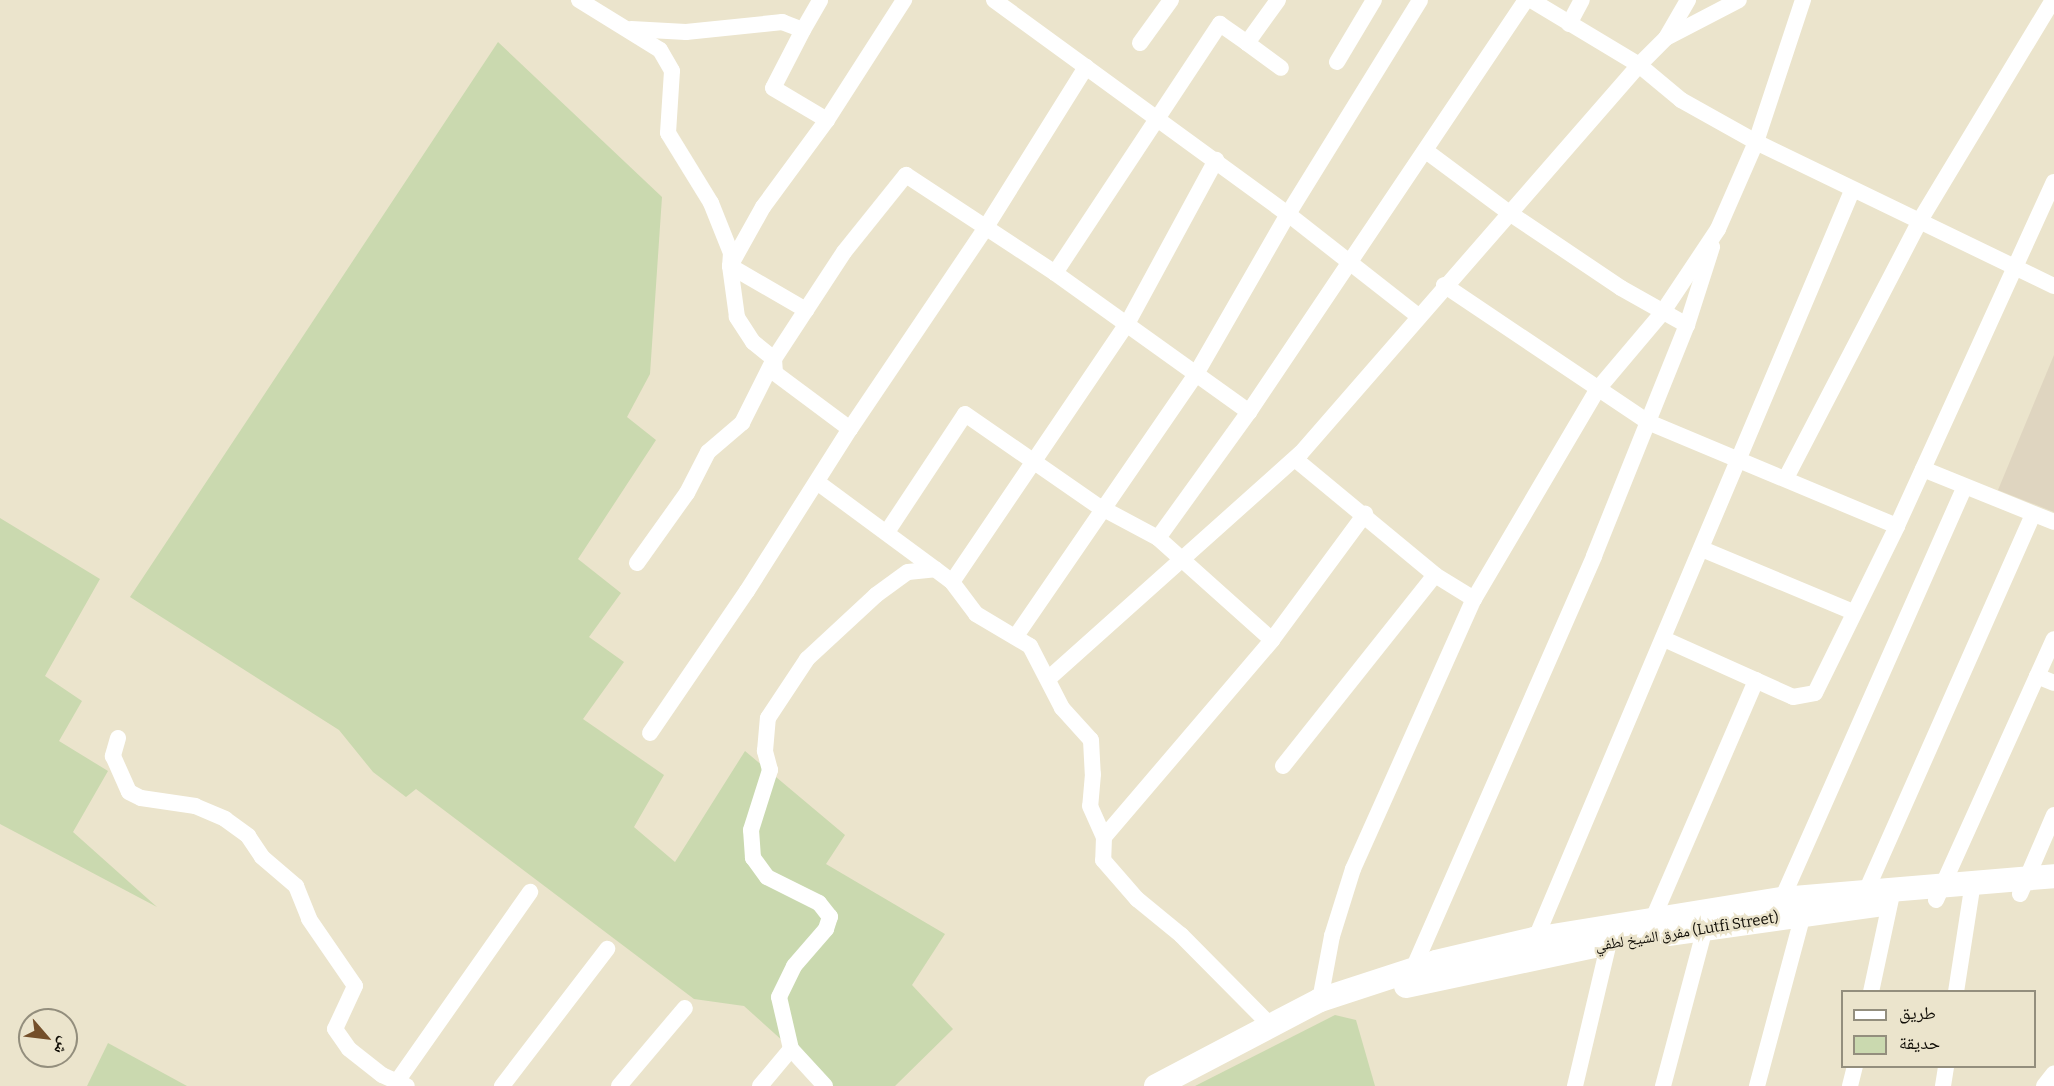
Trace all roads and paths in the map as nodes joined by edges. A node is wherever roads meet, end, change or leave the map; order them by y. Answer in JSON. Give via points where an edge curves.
{"nodes":[{"id":1,"x":579,"y":0,"type":"edge"},
{"id":2,"x":820,"y":0,"type":"edge"},
{"id":3,"x":904,"y":0,"type":"edge"},
{"id":4,"x":994,"y":0,"type":"edge"},
{"id":5,"x":1172,"y":0,"type":"edge"},
{"id":6,"x":1278,"y":0,"type":"edge"},
{"id":7,"x":1374,"y":0,"type":"edge"},
{"id":8,"x":1420,"y":0,"type":"edge"},
{"id":9,"x":1529,"y":0,"type":"edge"},
{"id":10,"x":1582,"y":0,"type":"edge"},
{"id":11,"x":1688,"y":0,"type":"edge"},
{"id":12,"x":1739,"y":0,"type":"edge"},
{"id":13,"x":1803,"y":0,"type":"edge"},
{"id":14,"x":2053,"y":0,"type":"edge"},
{"id":15,"x":1569,"y":24,"type":"junction"},
{"id":16,"x":624,"y":28,"type":"junction"},
{"id":17,"x":802,"y":30,"type":"junction"},
{"id":18,"x":1666,"y":38,"type":"junction"},
{"id":19,"x":1140,"y":43,"type":"dead end"},
{"id":20,"x":1247,"y":43,"type":"junction"},
{"id":21,"x":1337,"y":62,"type":"dead end"},
{"id":22,"x":1639,"y":65,"type":"junction"},
{"id":23,"x":1086,"y":67,"type":"junction"},
{"id":24,"x":1281,"y":68,"type":"dead end"},
{"id":25,"x":1158,"y":119,"type":"junction"},
{"id":26,"x":827,"y":120,"type":"junction"},
{"id":27,"x":1756,"y":142,"type":"junction"},
{"id":28,"x":1426,"y":150,"type":"junction"},
{"id":29,"x":1216,"y":160,"type":"junction"},
{"id":30,"x":2054,"y":182,"type":"edge"},
{"id":31,"x":1852,"y":191,"type":"junction"},
{"id":32,"x":1508,"y":212,"type":"junction"},
{"id":33,"x":1288,"y":214,"type":"junction"},
{"id":34,"x":1918,"y":222,"type":"junction"},
{"id":35,"x":986,"y":227,"type":"junction"},
{"id":36,"x":1718,"y":229,"type":"junction"},
{"id":37,"x":1351,"y":263,"type":"junction"},
{"id":38,"x":730,"y":266,"type":"junction"},
{"id":39,"x":2017,"y":268,"type":"junction"},
{"id":40,"x":1055,"y":273,"type":"junction"},
{"id":41,"x":1444,"y":285,"type":"junction"},
{"id":42,"x":2054,"y":286,"type":"edge"},
{"id":43,"x":806,"y":310,"type":"junction"},
{"id":44,"x":1662,"y":313,"type":"junction"},
{"id":45,"x":1418,"y":316,"type":"junction"},
{"id":46,"x":1126,"y":324,"type":"junction"},
{"id":47,"x":1688,"y":325,"type":"junction"},
{"id":48,"x":774,"y":359,"type":"junction"},
{"id":49,"x":1196,"y":374,"type":"junction"},
{"id":50,"x":1597,"y":390,"type":"junction"},
{"id":51,"x":1249,"y":412,"type":"junction"},
{"id":52,"x":1648,"y":422,"type":"junction"},
{"id":53,"x":850,"y":429,"type":"junction"},
{"id":54,"x":1295,"y":459,"type":"junction"},
{"id":55,"x":1740,"y":459,"type":"junction"},
{"id":56,"x":1034,"y":460,"type":"junction"},
{"id":57,"x":1923,"y":470,"type":"junction"},
{"id":58,"x":1786,"y":478,"type":"junction"},
{"id":59,"x":817,"y":482,"type":"junction"},
{"id":60,"x":1965,"y":487,"type":"junction"},
{"id":61,"x":1103,"y":509,"type":"junction"},
{"id":62,"x":1365,"y":513,"type":"junction"},
{"id":63,"x":2033,"y":514,"type":"junction"},
{"id":64,"x":2054,"y":522,"type":"edge"},
{"id":65,"x":1896,"y":526,"type":"junction"},
{"id":66,"x":887,"y":532,"type":"junction"},
{"id":67,"x":1158,"y":538,"type":"junction"},
{"id":68,"x":1702,"y":549,"type":"junction"},
{"id":69,"x":1183,"y":562,"type":"junction"},
{"id":70,"x":637,"y":563,"type":"dead end"},
{"id":71,"x":935,"y":568,"type":"junction"},
{"id":72,"x":1435,"y":575,"type":"junction"},
{"id":73,"x":952,"y":582,"type":"junction"},
{"id":74,"x":1474,"y":599,"type":"junction"},
{"id":75,"x":1853,"y":612,"type":"junction"},
{"id":76,"x":1016,"y":636,"type":"junction"},
{"id":77,"x":1664,"y":639,"type":"junction"},
{"id":78,"x":2054,"y":639,"type":"edge"},
{"id":79,"x":1272,"y":640,"type":"junction"},
{"id":80,"x":2037,"y":676,"type":"junction"},
{"id":81,"x":1047,"y":679,"type":"junction"},
{"id":82,"x":1755,"y":680,"type":"junction"},
{"id":83,"x":2054,"y":683,"type":"edge"},
{"id":84,"x":650,"y":733,"type":"dead end"},
{"id":85,"x":118,"y":738,"type":"dead end"},
{"id":86,"x":1282,"y":766,"type":"dead end"},
{"id":87,"x":2054,"y":814,"type":"edge"},
{"id":88,"x":1104,"y":837,"type":"junction"},
{"id":89,"x":2054,"y":876,"type":"edge"},
{"id":90,"x":2023,"y":886,"type":"junction"},
{"id":91,"x":1867,"y":890,"type":"junction"},
{"id":92,"x":1971,"y":890,"type":"junction"},
{"id":93,"x":2054,"y":891,"type":"edge"},
{"id":94,"x":530,"y":892,"type":"dead end"},
{"id":95,"x":1938,"y":892,"type":"junction"},
{"id":96,"x":1892,"y":895,"type":"junction"},
{"id":97,"x":1782,"y":899,"type":"junction"},
{"id":98,"x":1803,"y":914,"type":"junction"},
{"id":99,"x":1707,"y":920,"type":"junction"},
{"id":100,"x":1648,"y":929,"type":"junction"},
{"id":101,"x":1611,"y":935,"type":"junction"},
{"id":102,"x":607,"y":949,"type":"dead end"},
{"id":103,"x":1531,"y":950,"type":"junction"},
{"id":104,"x":1413,"y":969,"type":"junction"},
{"id":105,"x":1871,"y":990,"type":"edge"},
{"id":106,"x":1956,"y":990,"type":"edge"},
{"id":107,"x":1323,"y":1006,"type":"junction"},
{"id":108,"x":685,"y":1008,"type":"dead end"},
{"id":109,"x":1270,"y":1024,"type":"junction"},
{"id":110,"x":791,"y":1049,"type":"junction"},
{"id":111,"x":1855,"y":1068,"type":"edge"},
{"id":112,"x":1946,"y":1068,"type":"edge"},
{"id":113,"x":2054,"y":1072,"type":"edge"},
{"id":114,"x":403,"y":1083,"type":"edge"},
{"id":115,"x":502,"y":1086,"type":"edge"},
{"id":116,"x":619,"y":1086,"type":"edge"},
{"id":117,"x":760,"y":1086,"type":"edge"},
{"id":118,"x":825,"y":1086,"type":"edge"},
{"id":119,"x":1156,"y":1086,"type":"edge"},
{"id":120,"x":1180,"y":1086,"type":"edge"},
{"id":121,"x":1575,"y":1086,"type":"edge"},
{"id":122,"x":1663,"y":1086,"type":"edge"},
{"id":123,"x":1757,"y":1086,"type":"edge"},
{"id":124,"x":1851,"y":1086,"type":"edge"},
{"id":125,"x":1943,"y":1086,"type":"edge"},
{"id":126,"x":2044,"y":1086,"type":"edge"}],
"edges":[{"from":1,"to":16,"type":"street"},
{"from":2,"to":17,"type":"street"},
{"from":3,"to":26,"type":"street"},
{"from":4,"to":23,"type":"street"},
{"from":5,"to":19,"type":"street"},
{"from":6,"to":20,"type":"street"},
{"from":7,"to":21,"type":"street"},
{"from":8,"to":33,"type":"street"},
{"from":9,"to":15,"type":"street"},
{"from":9,"to":28,"type":"street"},
{"from":10,"to":15,"type":"street"},
{"from":11,"to":18,"type":"street"},
{"from":12,"to":18,"type":"street"},
{"from":13,"to":27,"type":"street"},
{"from":14,"to":34,"type":"street"},
{"from":15,"to":22,"type":"street"},
{"from":16,"to":17,"type":"street","via":[[686,32],[782,22]]},
{"from":16,"to":38,"type":"street","via":[[660,50],[672,72],[668,133],[711,203],[731,253]]},
{"from":17,"to":26,"type":"street","via":[[773,88]]},
{"from":18,"to":22,"type":"street"},
{"from":20,"to":24,"type":"street"},
{"from":20,"to":25,"type":"street","via":[[1220,24]]},
{"from":22,"to":27,"type":"street","via":[[1681,100]]},
{"from":22,"to":32,"type":"street"},
{"from":23,"to":25,"type":"street"},
{"from":23,"to":35,"type":"street"},
{"from":25,"to":29,"type":"street"},
{"from":25,"to":40,"type":"street"},
{"from":26,"to":38,"type":"street","via":[[763,207]]},
{"from":27,"to":31,"type":"street"},
{"from":27,"to":36,"type":"street"},
{"from":28,"to":32,"type":"street"},
{"from":28,"to":37,"type":"street"},
{"from":29,"to":33,"type":"street"},
{"from":29,"to":46,"type":"street"},
{"from":30,"to":39,"type":"street"},
{"from":31,"to":34,"type":"street"},
{"from":31,"to":55,"type":"street"},
{"from":32,"to":41,"type":"street"},
{"from":32,"to":44,"type":"street"},
{"from":33,"to":37,"type":"street"},
{"from":33,"to":49,"type":"street"},
{"from":34,"to":39,"type":"street"},
{"from":34,"to":58,"type":"street"},
{"from":35,"to":40,"type":"street"},
{"from":35,"to":43,"type":"street","via":[[906,175],[844,252]]},
{"from":35,"to":53,"type":"street"},
{"from":36,"to":44,"type":"street"},
{"from":36,"to":47,"type":"street"},
{"from":37,"to":45,"type":"street"},
{"from":37,"to":51,"type":"street"},
{"from":38,"to":43,"type":"street"},
{"from":38,"to":48,"type":"street","via":[[737,317],[753,342]]},
{"from":39,"to":42,"type":"street"},
{"from":39,"to":57,"type":"street"},
{"from":40,"to":46,"type":"street"},
{"from":41,"to":45,"type":"street"},
{"from":41,"to":50,"type":"street"},
{"from":43,"to":48,"type":"street"},
{"from":44,"to":47,"type":"street"},
{"from":44,"to":50,"type":"street"},
{"from":45,"to":54,"type":"street"},
{"from":46,"to":49,"type":"street"},
{"from":46,"to":56,"type":"street"},
{"from":47,"to":52,"type":"street"},
{"from":48,"to":53,"type":"street","via":[[775,373],[783,383]]},
{"from":48,"to":70,"type":"street","via":[[742,423],[708,452],[687,493]]},
{"from":49,"to":51,"type":"street"},
{"from":49,"to":61,"type":"street"},
{"from":50,"to":52,"type":"street"},
{"from":50,"to":74,"type":"street"},
{"from":51,"to":67,"type":"street"},
{"from":52,"to":55,"type":"street"},
{"from":52,"to":104,"type":"street"},
{"from":53,"to":59,"type":"street"},
{"from":54,"to":62,"type":"street"},
{"from":54,"to":69,"type":"street"},
{"from":55,"to":58,"type":"street"},
{"from":55,"to":68,"type":"street"},
{"from":56,"to":61,"type":"street"},
{"from":56,"to":66,"type":"street","via":[[965,414]]},
{"from":56,"to":73,"type":"street"},
{"from":57,"to":60,"type":"street"},
{"from":57,"to":65,"type":"street"},
{"from":58,"to":65,"type":"street"},
{"from":59,"to":66,"type":"street"},
{"from":59,"to":84,"type":"street"},
{"from":60,"to":63,"type":"street"},
{"from":60,"to":97,"type":"street"},
{"from":61,"to":67,"type":"street"},
{"from":61,"to":76,"type":"street"},
{"from":62,"to":72,"type":"street"},
{"from":62,"to":79,"type":"street"},
{"from":63,"to":64,"type":"street"},
{"from":63,"to":91,"type":"street"},
{"from":65,"to":75,"type":"street"},
{"from":66,"to":71,"type":"street"},
{"from":67,"to":69,"type":"street"},
{"from":68,"to":75,"type":"street"},
{"from":68,"to":77,"type":"street"},
{"from":69,"to":79,"type":"street"},
{"from":69,"to":81,"type":"street"},
{"from":71,"to":73,"type":"street"},
{"from":71,"to":110,"type":"street","via":[[908,572],[876,594],[807,659],[768,718],[765,751],[770,770],[751,830],[753,858],[767,877],[819,903],[830,917],[826,929],[794,966],[779,997]]},
{"from":72,"to":74,"type":"street"},
{"from":72,"to":86,"type":"street"},
{"from":73,"to":76,"type":"street","via":[[976,614]]},
{"from":74,"to":107,"type":"street","via":[[1353,869],[1332,936]]},
{"from":75,"to":82,"type":"street","via":[[1815,693],[1793,697]]},
{"from":76,"to":81,"type":"street","via":[[1030,646]]},
{"from":77,"to":82,"type":"street"},
{"from":77,"to":103,"type":"street"},
{"from":78,"to":80,"type":"street"},
{"from":79,"to":88,"type":"street"},
{"from":80,"to":83,"type":"street"},
{"from":80,"to":95,"type":"street"},
{"from":81,"to":88,"type":"street","via":[[1062,708],[1091,740],[1094,774],[1090,806]]},
{"from":82,"to":100,"type":"street"},
{"from":85,"to":114,"type":"street","via":[[113,756],[129,792],[141,798],[195,806],[225,819],[248,836],[262,857],[296,886],[309,919],[355,986],[335,1029],[348,1049],[382,1075]]},
{"from":87,"to":90,"type":"street"},
{"from":88,"to":109,"type":"street","via":[[1103,860],[1124,884]]},
{"from":89,"to":90,"type":"street"},
{"from":90,"to":92,"type":"street","name":"مفرق الشيخ لطفي (Lutfi Street)"},
{"from":90,"to":93,"type":"street","name":"مفرق الشيخ لطفي (Lutfi Street)"},
{"from":91,"to":96,"type":"street"},
{"from":91,"to":97,"type":"street"},
{"from":92,"to":95,"type":"street","name":"مفرق الشيخ لطفي (Lutfi Street)"},
{"from":92,"to":106,"type":"street"},
{"from":94,"to":114,"type":"street"},
{"from":95,"to":96,"type":"street","name":"مفرق الشيخ لطفي (Lutfi Street)"},
{"from":96,"to":98,"type":"street","name":"مفرق الشيخ لطفي (Lutfi Street)"},
{"from":96,"to":105,"type":"street"},
{"from":97,"to":99,"type":"street"},
{"from":98,"to":99,"type":"street","name":"مفرق الشيخ لطفي (Lutfi Street)"},
{"from":98,"to":123,"type":"street"},
{"from":99,"to":100,"type":"street","name":"مفرق الشيخ لطفي (Lutfi Street)"},
{"from":99,"to":122,"type":"street"},
{"from":100,"to":101,"type":"street","name":"مفرق الشيخ لطفي (Lutfi Street)"},
{"from":101,"to":103,"type":"street","name":"مفرق الشيخ لطفي (Lutfi Street)"},
{"from":101,"to":121,"type":"street"},
{"from":102,"to":115,"type":"street"},
{"from":103,"to":104,"type":"street"},
{"from":103,"to":107,"type":"street","name":"مفرق الشيخ لطفي (Lutfi Street)"},
{"from":104,"to":107,"type":"street"},
{"from":107,"to":109,"type":"street"},
{"from":107,"to":120,"type":"street"},
{"from":108,"to":116,"type":"street"},
{"from":109,"to":119,"type":"street"},
{"from":110,"to":117,"type":"street"},
{"from":110,"to":118,"type":"street"},
{"from":111,"to":124,"type":"street"},
{"from":112,"to":125,"type":"street"},
{"from":113,"to":126,"type":"street"}]}
